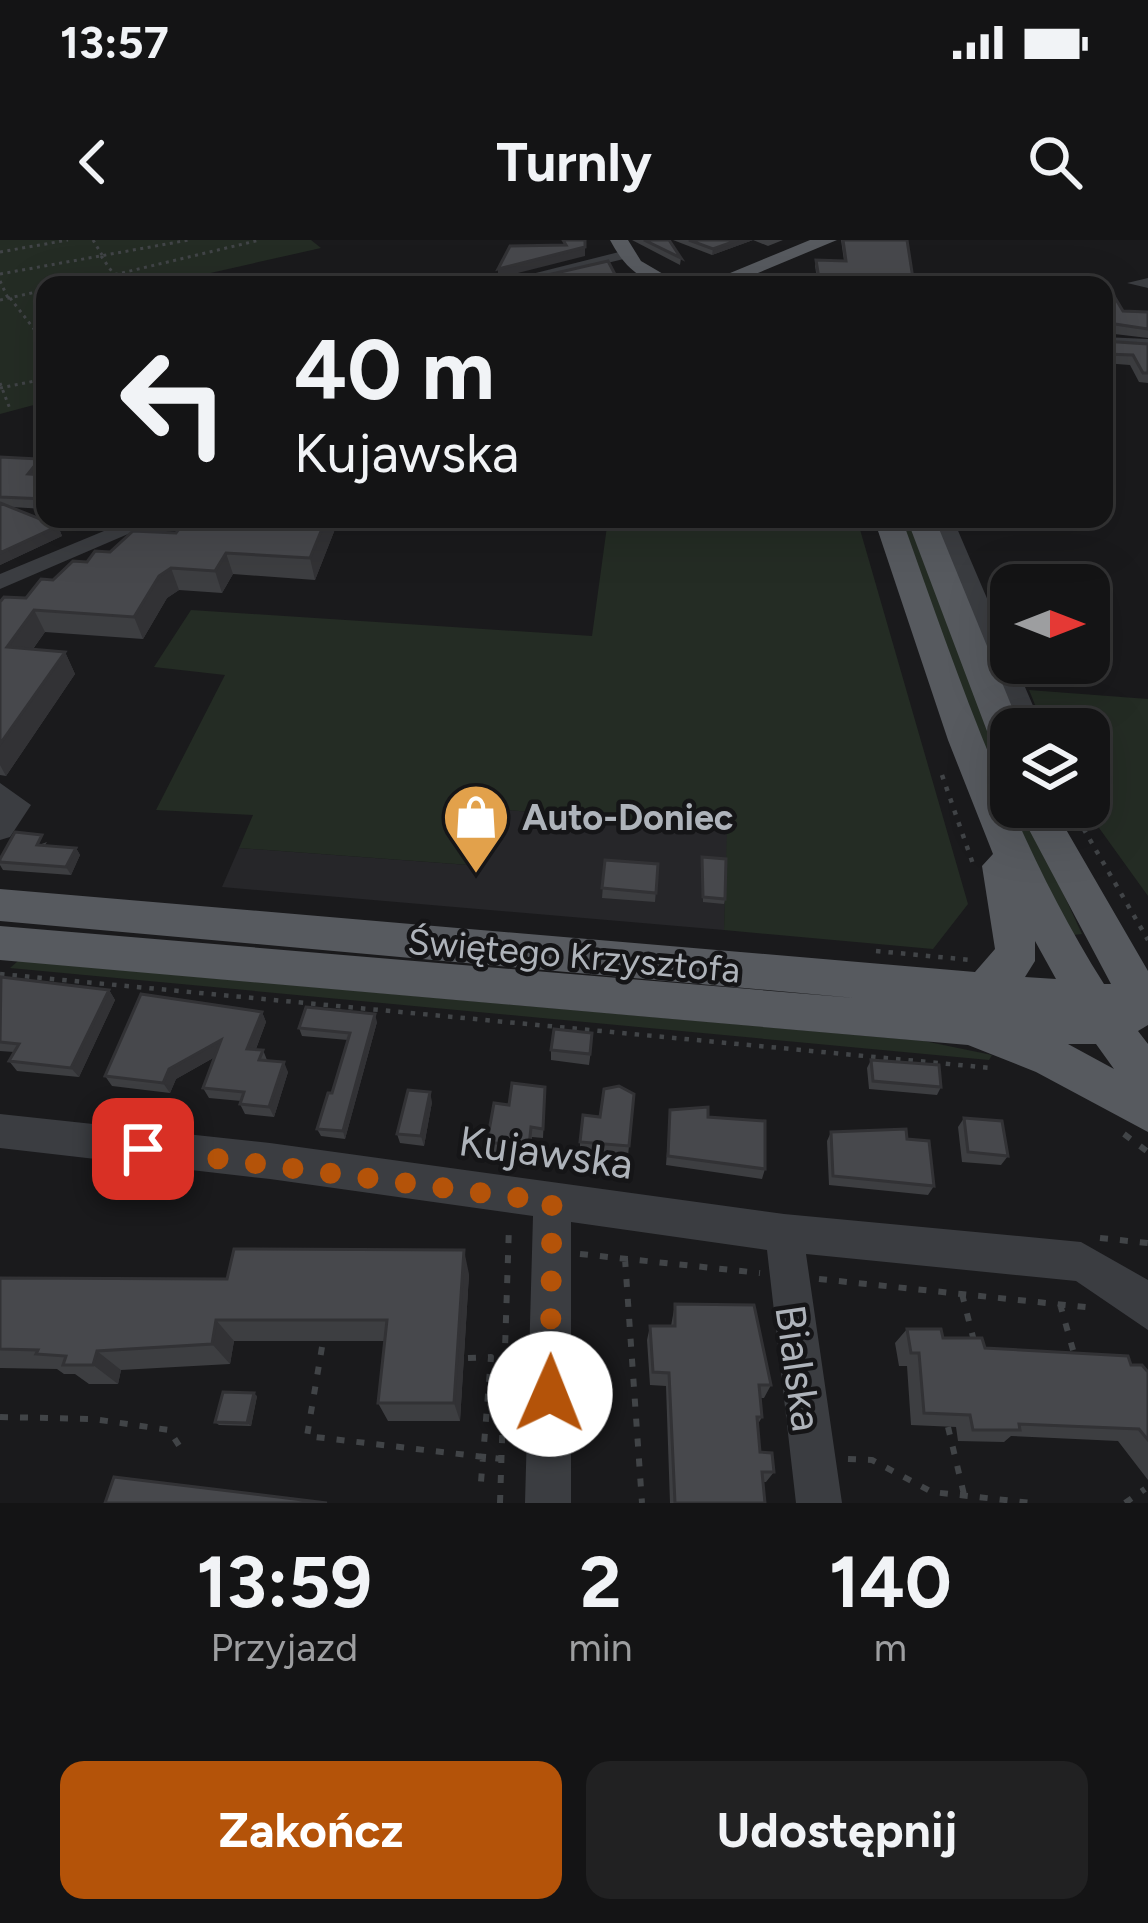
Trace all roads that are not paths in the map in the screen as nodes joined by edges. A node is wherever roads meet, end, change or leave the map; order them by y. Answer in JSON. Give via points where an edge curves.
{"nodes":[{"id":1,"x":827,"y":240,"type":"edge"},
{"id":2,"x":623,"y":247,"type":"edge"},
{"id":3,"x":526,"y":276,"type":"edge"},
{"id":4,"x":644,"y":276,"type":"edge"},
{"id":5,"x":742,"y":276,"type":"edge"},
{"id":6,"x":1113,"y":342,"type":"edge"},
{"id":7,"x":1148,"y":344,"type":"edge"},
{"id":8,"x":130,"y":528,"type":"edge"},
{"id":9,"x":891,"y":528,"type":"edge"},
{"id":10,"x":925,"y":528,"type":"edge"},
{"id":11,"x":946,"y":528,"type":"edge"},
{"id":12,"x":0,"y":582,"type":"edge"},
{"id":13,"x":996,"y":708,"type":"edge"},
{"id":14,"x":1021,"y":708,"type":"edge"},
{"id":15,"x":0,"y":793,"type":"edge"},
{"id":16,"x":1046,"y":828,"type":"edge"},
{"id":17,"x":0,"y":830,"type":"edge"},
{"id":18,"x":980,"y":833,"type":"junction"},
{"id":19,"x":0,"y":905,"type":"edge"},
{"id":20,"x":0,"y":943,"type":"edge"},
{"id":21,"x":974,"y":992,"type":"junction"},
{"id":22,"x":1123,"y":1009,"type":"edge"},
{"id":23,"x":1148,"y":1080,"type":"edge"},
{"id":24,"x":1148,"y":1111,"type":"edge"},
{"id":25,"x":0,"y":1131,"type":"edge"},
{"id":26,"x":552,"y":1202,"type":"junction"},
{"id":27,"x":784,"y":1232,"type":"junction"},
{"id":28,"x":1148,"y":1310,"type":"edge"},
{"id":29,"x":548,"y":1503,"type":"edge"},
{"id":30,"x":819,"y":1503,"type":"edge"}],
"edges":[{"from":1,"to":5,"type":"main road"},
{"from":2,"to":3,"type":"street"},
{"from":2,"to":4,"type":"main road"},
{"from":6,"to":7,"type":"street"},
{"from":8,"to":12,"type":"street"},
{"from":9,"to":18,"type":"main road"},
{"from":10,"to":13,"type":"main road"},
{"from":11,"to":14,"type":"street"},
{"from":15,"to":17,"type":"street","via":[[17,805]]},
{"from":16,"to":22,"type":"main road","via":[[1092,918]]},
{"from":18,"to":21,"type":"main road","via":[[1016,949],[1014,961]]},
{"from":18,"to":22,"type":"main road","via":[[1046,929]]},
{"from":19,"to":21,"type":"main road","name":"Świętego Krzysztofa"},
{"from":20,"to":21,"type":"main road","name":"Świętego Krzysztofa"},
{"from":21,"to":22,"type":"main road"},
{"from":21,"to":24,"type":"main road","via":[[1052,1058]]},
{"from":22,"to":23,"type":"main road"},
{"from":25,"to":26,"type":"street","name":"Kujawska"},
{"from":26,"to":27,"type":"street","name":"Kujawska"},
{"from":26,"to":29,"type":"street"},
{"from":27,"to":28,"type":"street","name":"Kujawska","via":[[1081,1262]]},
{"from":27,"to":30,"type":"street","name":"Bialska"}]}
